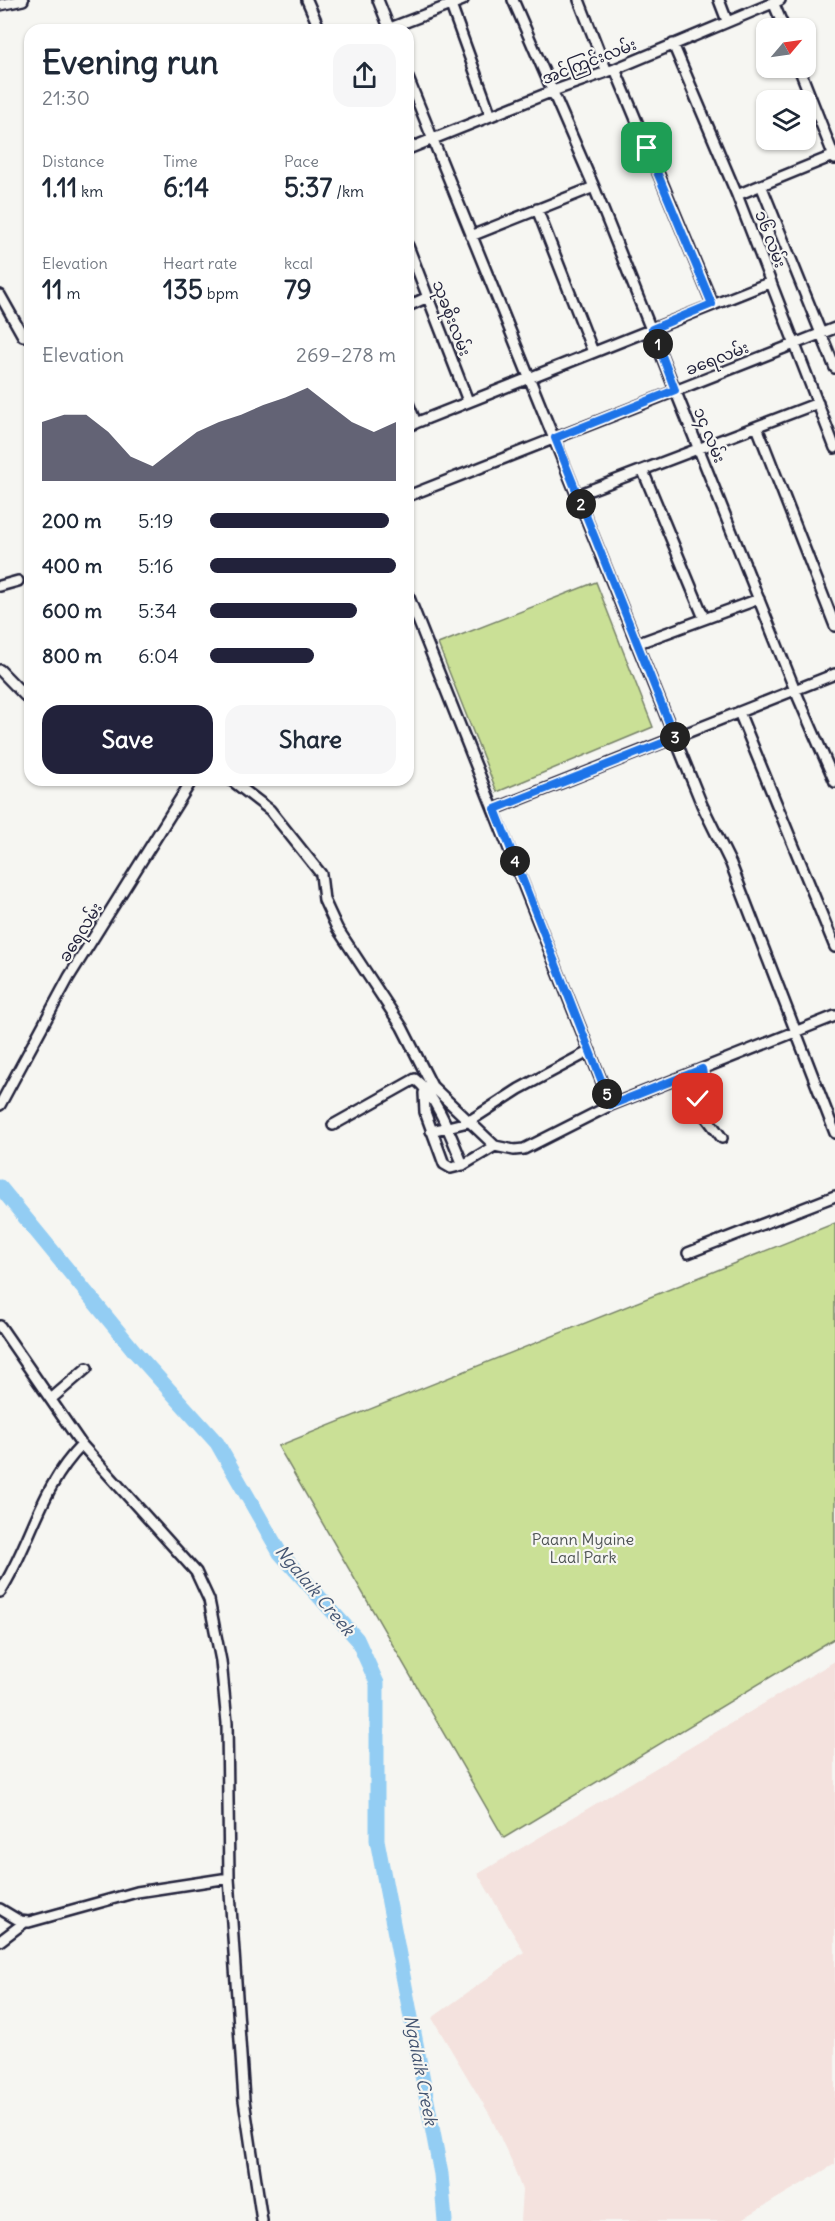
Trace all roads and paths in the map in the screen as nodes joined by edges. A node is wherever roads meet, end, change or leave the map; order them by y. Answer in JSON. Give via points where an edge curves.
{"nodes":[{"id":1,"x":23,"y":0,"type":"edge"},
{"id":2,"x":307,"y":0,"type":"edge"},
{"id":3,"x":378,"y":0,"type":"edge"},
{"id":4,"x":463,"y":0,"type":"edge"},
{"id":5,"x":513,"y":0,"type":"edge"},
{"id":6,"x":579,"y":0,"type":"edge"},
{"id":7,"x":719,"y":0,"type":"edge"},
{"id":8,"x":777,"y":1,"type":"edge"},
{"id":9,"x":450,"y":2,"type":"edge"},
{"id":10,"x":0,"y":5,"type":"edge"},
{"id":11,"x":781,"y":18,"type":"edge"},
{"id":12,"x":727,"y":21,"type":"junction"},
{"id":13,"x":317,"y":24,"type":"edge"},
{"id":14,"x":386,"y":24,"type":"edge"},
{"id":15,"x":399,"y":24,"type":"edge"},
{"id":16,"x":673,"y":44,"type":"junction"},
{"id":17,"x":611,"y":70,"type":"junction"},
{"id":18,"x":803,"y":78,"type":"edge"},
{"id":19,"x":553,"y":91,"type":"junction"},
{"id":20,"x":414,"y":94,"type":"edge"},
{"id":21,"x":491,"y":116,"type":"junction"},
{"id":22,"x":431,"y":140,"type":"junction"},
{"id":23,"x":414,"y":147,"type":"edge"},
{"id":24,"x":835,"y":157,"type":"edge"},
{"id":25,"x":761,"y":185,"type":"junction"},
{"id":26,"x":594,"y":187,"type":"junction"},
{"id":27,"x":737,"y":195,"type":"junction"},
{"id":28,"x":537,"y":209,"type":"junction"},
{"id":29,"x":471,"y":236,"type":"junction"},
{"id":30,"x":414,"y":261,"type":"edge"},
{"id":31,"x":771,"y":282,"type":"junction"},
{"id":32,"x":0,"y":295,"type":"edge"},
{"id":33,"x":428,"y":297,"type":"junction"},
{"id":34,"x":414,"y":303,"type":"edge"},
{"id":35,"x":712,"y":304,"type":"junction"},
{"id":36,"x":835,"y":328,"type":"edge"},
{"id":37,"x":652,"y":329,"type":"junction"},
{"id":38,"x":821,"y":333,"type":"junction"},
{"id":39,"x":23,"y":336,"type":"dead end"},
{"id":40,"x":795,"y":344,"type":"junction"},
{"id":41,"x":593,"y":352,"type":"junction"},
{"id":42,"x":835,"y":368,"type":"edge"},
{"id":43,"x":530,"y":377,"type":"junction"},
{"id":44,"x":675,"y":390,"type":"junction"},
{"id":45,"x":468,"y":401,"type":"junction"},
{"id":46,"x":818,"y":403,"type":"junction"},
{"id":47,"x":414,"y":423,"type":"edge"},
{"id":48,"x":757,"y":428,"type":"junction"},
{"id":49,"x":555,"y":438,"type":"junction"},
{"id":50,"x":835,"y":448,"type":"edge"},
{"id":51,"x":699,"y":449,"type":"junction"},
{"id":52,"x":643,"y":471,"type":"junction"},
{"id":53,"x":414,"y":494,"type":"edge"},
{"id":54,"x":577,"y":495,"type":"junction"},
{"id":55,"x":18,"y":581,"type":"dead end"},
{"id":56,"x":0,"y":586,"type":"edge"},
{"id":57,"x":759,"y":599,"type":"junction"},
{"id":58,"x":414,"y":610,"type":"edge"},
{"id":59,"x":704,"y":618,"type":"junction"},
{"id":60,"x":835,"y":626,"type":"edge"},
{"id":61,"x":636,"y":644,"type":"junction"},
{"id":62,"x":0,"y":670,"type":"edge"},
{"id":63,"x":835,"y":674,"type":"edge"},
{"id":64,"x":795,"y":690,"type":"junction"},
{"id":65,"x":24,"y":694,"type":"edge"},
{"id":66,"x":739,"y":712,"type":"junction"},
{"id":67,"x":675,"y":738,"type":"junction"},
{"id":68,"x":835,"y":782,"type":"edge"},
{"id":69,"x":188,"y":786,"type":"edge"},
{"id":70,"x":239,"y":786,"type":"edge"},
{"id":71,"x":495,"y":809,"type":"junction"},
{"id":72,"x":835,"y":945,"type":"edge"},
{"id":73,"x":835,"y":1016,"type":"edge"},
{"id":74,"x":796,"y":1031,"type":"junction"},
{"id":75,"x":590,"y":1051,"type":"junction"},
{"id":76,"x":702,"y":1069,"type":"junction"},
{"id":77,"x":429,"y":1088,"type":"junction"},
{"id":78,"x":0,"y":1105,"type":"edge"},
{"id":79,"x":611,"y":1105,"type":"junction"},
{"id":80,"x":468,"y":1122,"type":"junction"},
{"id":81,"x":333,"y":1125,"type":"dead end"},
{"id":82,"x":448,"y":1129,"type":"junction"},
{"id":83,"x":431,"y":1131,"type":"junction"},
{"id":84,"x":835,"y":1133,"type":"edge"},
{"id":85,"x":722,"y":1138,"type":"dead end"},
{"id":86,"x":495,"y":1146,"type":"junction"},
{"id":87,"x":463,"y":1165,"type":"junction"},
{"id":88,"x":835,"y":1196,"type":"edge"},
{"id":89,"x":687,"y":1253,"type":"dead end"},
{"id":90,"x":0,"y":1326,"type":"edge"},
{"id":91,"x":87,"y":1368,"type":"dead end"},
{"id":92,"x":51,"y":1399,"type":"junction"},
{"id":93,"x":82,"y":1445,"type":"junction"},
{"id":94,"x":0,"y":1592,"type":"edge"},
{"id":95,"x":229,"y":1878,"type":"junction"},
{"id":96,"x":0,"y":1909,"type":"edge"},
{"id":97,"x":25,"y":1922,"type":"junction"},
{"id":98,"x":0,"y":1941,"type":"edge"},
{"id":99,"x":262,"y":2221,"type":"edge"}],
"edges":[{"from":1,"to":10,"type":"street"},
{"from":2,"to":13,"type":"street"},
{"from":3,"to":14,"type":"street"},
{"from":4,"to":9,"type":"street"},
{"from":5,"to":19,"type":"street","name":"၁၄ လမ်း"},
{"from":6,"to":17,"type":"street"},
{"from":7,"to":12,"type":"street"},
{"from":8,"to":11,"type":"street"},
{"from":8,"to":12,"type":"street","name":"အင်ကြင်းလမ်း"},
{"from":9,"to":15,"type":"street"},
{"from":9,"to":21,"type":"street"},
{"from":12,"to":16,"type":"street","name":"အင်ကြင်းလမ်း"},
{"from":16,"to":17,"type":"street","name":"အင်ကြင်းလမ်း"},
{"from":16,"to":27,"type":"street","name":"၁၆ လမ်း"},
{"from":17,"to":19,"type":"street","name":"အင်ကြင်းလမ်း"},
{"from":17,"to":35,"type":"street"},
{"from":18,"to":24,"type":"street"},
{"from":19,"to":21,"type":"street","name":"အင်ကြင်းလမ်း"},
{"from":19,"to":26,"type":"street","name":"၁၄ လမ်း"},
{"from":20,"to":22,"type":"street"},
{"from":21,"to":22,"type":"street","name":"အင်ကြင်းလမ်း"},
{"from":22,"to":23,"type":"street","name":"အင်ကြင်းလမ်း"},
{"from":22,"to":29,"type":"street"},
{"from":24,"to":25,"type":"street"},
{"from":25,"to":27,"type":"street"},
{"from":25,"to":38,"type":"street"},
{"from":26,"to":28,"type":"street"},
{"from":26,"to":37,"type":"street","name":"၁၄ လမ်း"},
{"from":27,"to":31,"type":"street","name":"၁၆ လမ်း"},
{"from":28,"to":29,"type":"street"},
{"from":28,"to":41,"type":"street"},
{"from":29,"to":43,"type":"street"},
{"from":30,"to":33,"type":"street","name":"သုခစိုးလမ်း"},
{"from":31,"to":35,"type":"street"},
{"from":31,"to":40,"type":"street","name":"၁၆ လမ်း"},
{"from":32,"to":39,"type":"street"},
{"from":33,"to":34,"type":"street"},
{"from":33,"to":45,"type":"street","name":"သုခစိုးလမ်း"},
{"from":35,"to":37,"type":"street"},
{"from":36,"to":38,"type":"street","name":"ခရေလမ်း"},
{"from":37,"to":41,"type":"street"},
{"from":37,"to":44,"type":"street","name":"၁၄ လမ်း"},
{"from":38,"to":40,"type":"street","name":"ခရေလမ်း"},
{"from":38,"to":42,"type":"street"},
{"from":40,"to":44,"type":"street","name":"ခရေလမ်း"},
{"from":40,"to":46,"type":"street","name":"၁၆ လမ်း"},
{"from":41,"to":43,"type":"street"},
{"from":43,"to":45,"type":"street"},
{"from":43,"to":49,"type":"street"},
{"from":44,"to":49,"type":"street","name":"ခရေလမ်း"},
{"from":44,"to":51,"type":"street","name":"၁၄ လမ်း"},
{"from":45,"to":47,"type":"street"},
{"from":46,"to":48,"type":"street"},
{"from":46,"to":50,"type":"street","name":"၁၆ လမ်း"},
{"from":48,"to":51,"type":"street"},
{"from":48,"to":60,"type":"street"},
{"from":49,"to":53,"type":"street","name":"ခရေလမ်း"},
{"from":49,"to":54,"type":"street"},
{"from":51,"to":52,"type":"street"},
{"from":51,"to":57,"type":"street","name":"၁၄ လမ်း"},
{"from":52,"to":54,"type":"street"},
{"from":52,"to":59,"type":"street"},
{"from":54,"to":61,"type":"street"},
{"from":55,"to":56,"type":"street"},
{"from":57,"to":59,"type":"street"},
{"from":57,"to":64,"type":"street","name":"၁၄ လမ်း"},
{"from":58,"to":71,"type":"street"},
{"from":59,"to":61,"type":"street"},
{"from":61,"to":67,"type":"street"},
{"from":62,"to":65,"type":"street"},
{"from":63,"to":64,"type":"street"},
{"from":64,"to":66,"type":"street"},
{"from":64,"to":68,"type":"street","name":"၁၄ လမ်း"},
{"from":66,"to":67,"type":"street"},
{"from":66,"to":72,"type":"street"},
{"from":67,"to":71,"type":"street"},
{"from":67,"to":74,"type":"street","via":[[731,864]]},
{"from":69,"to":78,"type":"street","name":"ခရေလမ်း","via":[[69,977]]},
{"from":70,"to":77,"type":"street","via":[[270,810],[321,874],[324,900],[337,928],[402,1027]]},
{"from":71,"to":75,"type":"street"},
{"from":73,"to":74,"type":"street"},
{"from":74,"to":76,"type":"street"},
{"from":74,"to":84,"type":"street"},
{"from":75,"to":79,"type":"street"},
{"from":75,"to":80,"type":"street"},
{"from":76,"to":79,"type":"street"},
{"from":76,"to":85,"type":"street","via":[[704,1080],[697,1105]]},
{"from":77,"to":80,"type":"street"},
{"from":77,"to":81,"type":"street","via":[[412,1079]]},
{"from":77,"to":82,"type":"street"},
{"from":77,"to":83,"type":"street","via":[[425,1112]]},
{"from":79,"to":86,"type":"street","via":[[524,1149]]},
{"from":80,"to":82,"type":"street"},
{"from":80,"to":86,"type":"street"},
{"from":82,"to":83,"type":"street"},
{"from":82,"to":87,"type":"street"},
{"from":83,"to":87,"type":"street","via":[[444,1164],[451,1168]]},
{"from":86,"to":87,"type":"street"},
{"from":88,"to":89,"type":"street"},
{"from":90,"to":92,"type":"street"},
{"from":91,"to":92,"type":"street"},
{"from":92,"to":93,"type":"street"},
{"from":93,"to":94,"type":"street","via":[[47,1490]]},
{"from":93,"to":95,"type":"street","via":[[189,1563],[209,1600],[221,1661],[227,1723]]},
{"from":95,"to":97,"type":"street","via":[[137,1892]]},
{"from":95,"to":99,"type":"street","via":[[244,2100]]},
{"from":96,"to":97,"type":"street"},
{"from":97,"to":98,"type":"street"}]}
